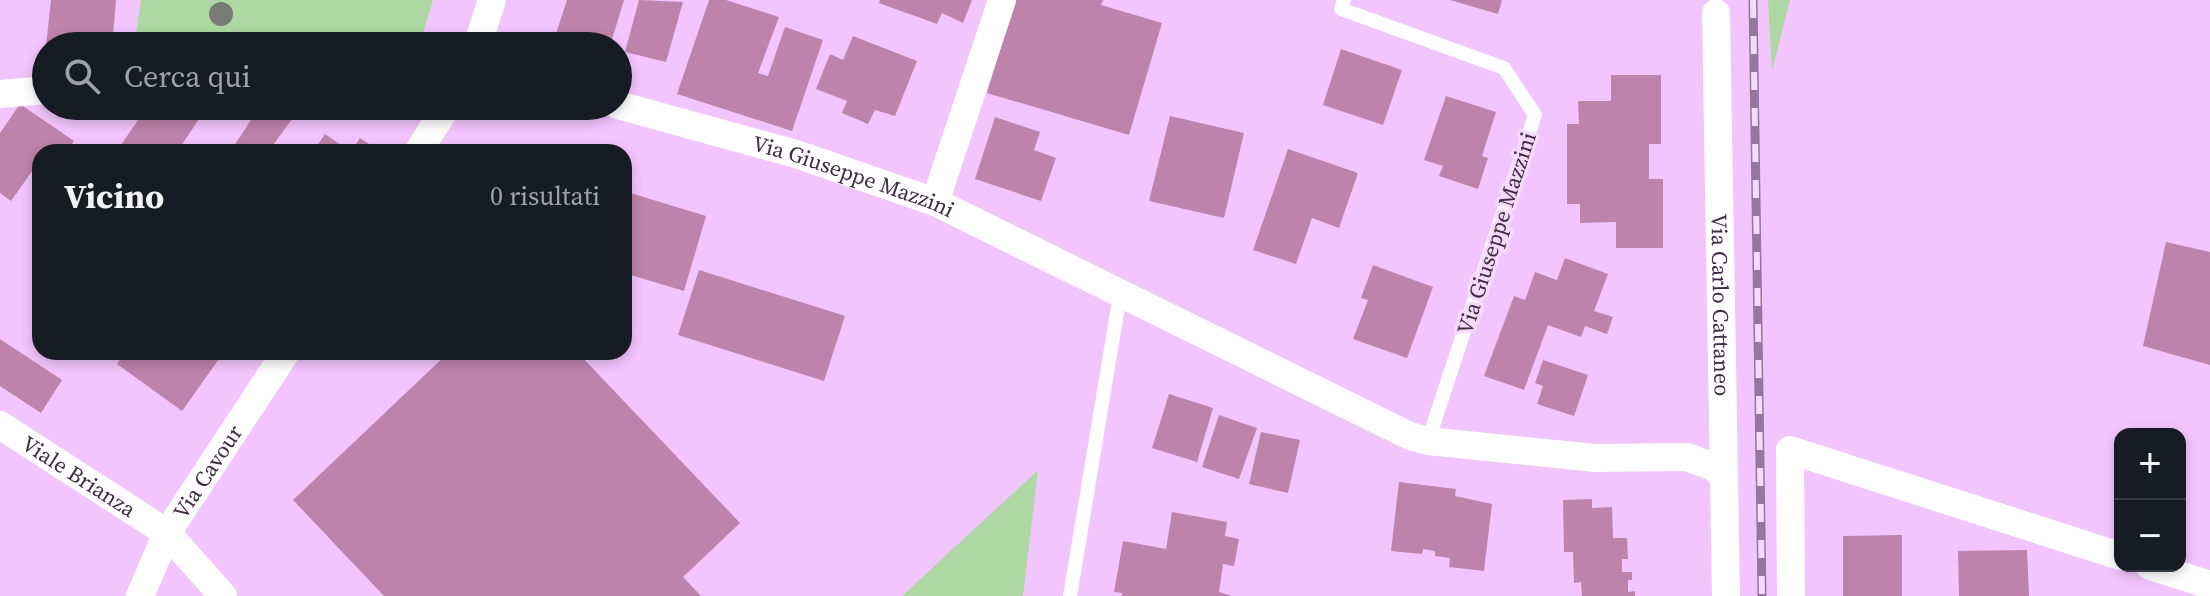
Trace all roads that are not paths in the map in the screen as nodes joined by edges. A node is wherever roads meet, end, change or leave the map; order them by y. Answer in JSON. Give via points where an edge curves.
{"nodes":[{"id":1,"x":492,"y":0,"type":"edge"},
{"id":2,"x":1002,"y":0,"type":"edge"},
{"id":3,"x":1344,"y":0,"type":"edge"},
{"id":4,"x":1716,"y":13,"type":"dead end"},
{"id":5,"x":482,"y":32,"type":"edge"},
{"id":6,"x":32,"y":91,"type":"edge"},
{"id":7,"x":0,"y":94,"type":"edge"},
{"id":8,"x":632,"y":109,"type":"edge"},
{"id":9,"x":438,"y":120,"type":"edge"},
{"id":10,"x":423,"y":144,"type":"edge"},
{"id":11,"x":935,"y":202,"type":"junction"},
{"id":12,"x":1120,"y":295,"type":"junction"},
{"id":13,"x":281,"y":360,"type":"edge"},
{"id":14,"x":0,"y":425,"type":"edge"},
{"id":15,"x":1428,"y":441,"type":"junction"},
{"id":16,"x":1724,"y":478,"type":"junction"},
{"id":17,"x":167,"y":533,"type":"junction"},
{"id":18,"x":2114,"y":554,"type":"edge"},
{"id":19,"x":2169,"y":572,"type":"edge"},
{"id":20,"x":2210,"y":585,"type":"edge"},
{"id":21,"x":140,"y":596,"type":"edge"},
{"id":22,"x":223,"y":596,"type":"edge"},
{"id":23,"x":1070,"y":596,"type":"edge"},
{"id":24,"x":1726,"y":596,"type":"edge"},
{"id":25,"x":1791,"y":596,"type":"edge"}],
"edges":[{"from":1,"to":5,"type":"street"},
{"from":2,"to":11,"type":"street"},
{"from":3,"to":15,"type":"lane","name":"Via Giuseppe Mazzini","via":[[1341,9],[1504,68],[1535,115]]},
{"from":4,"to":16,"type":"street","name":"Via Carlo Cattaneo"},
{"from":6,"to":7,"type":"street"},
{"from":8,"to":11,"type":"street","name":"Via Giuseppe Mazzini","via":[[825,163]]},
{"from":9,"to":10,"type":"street"},
{"from":11,"to":12,"type":"street","name":"Via Giuseppe Mazzini"},
{"from":12,"to":15,"type":"street","name":"Via Giuseppe Mazzini","via":[[1395,431]]},
{"from":12,"to":23,"type":"lane"},
{"from":13,"to":17,"type":"street","name":"Via Cavour"},
{"from":14,"to":17,"type":"street","name":"Viale Brianza"},
{"from":15,"to":16,"type":"street","name":"Via Giuseppe Mazzini","via":[[1595,458],[1687,457],[1714,467]]},
{"from":16,"to":24,"type":"street","name":"Via Carlo Cattaneo"},
{"from":17,"to":21,"type":"street","name":"Via Cavour"},
{"from":17,"to":22,"type":"street","name":"Viale Brianza"},
{"from":18,"to":25,"type":"street","via":[[1790,450]]},
{"from":19,"to":20,"type":"street"}]}
